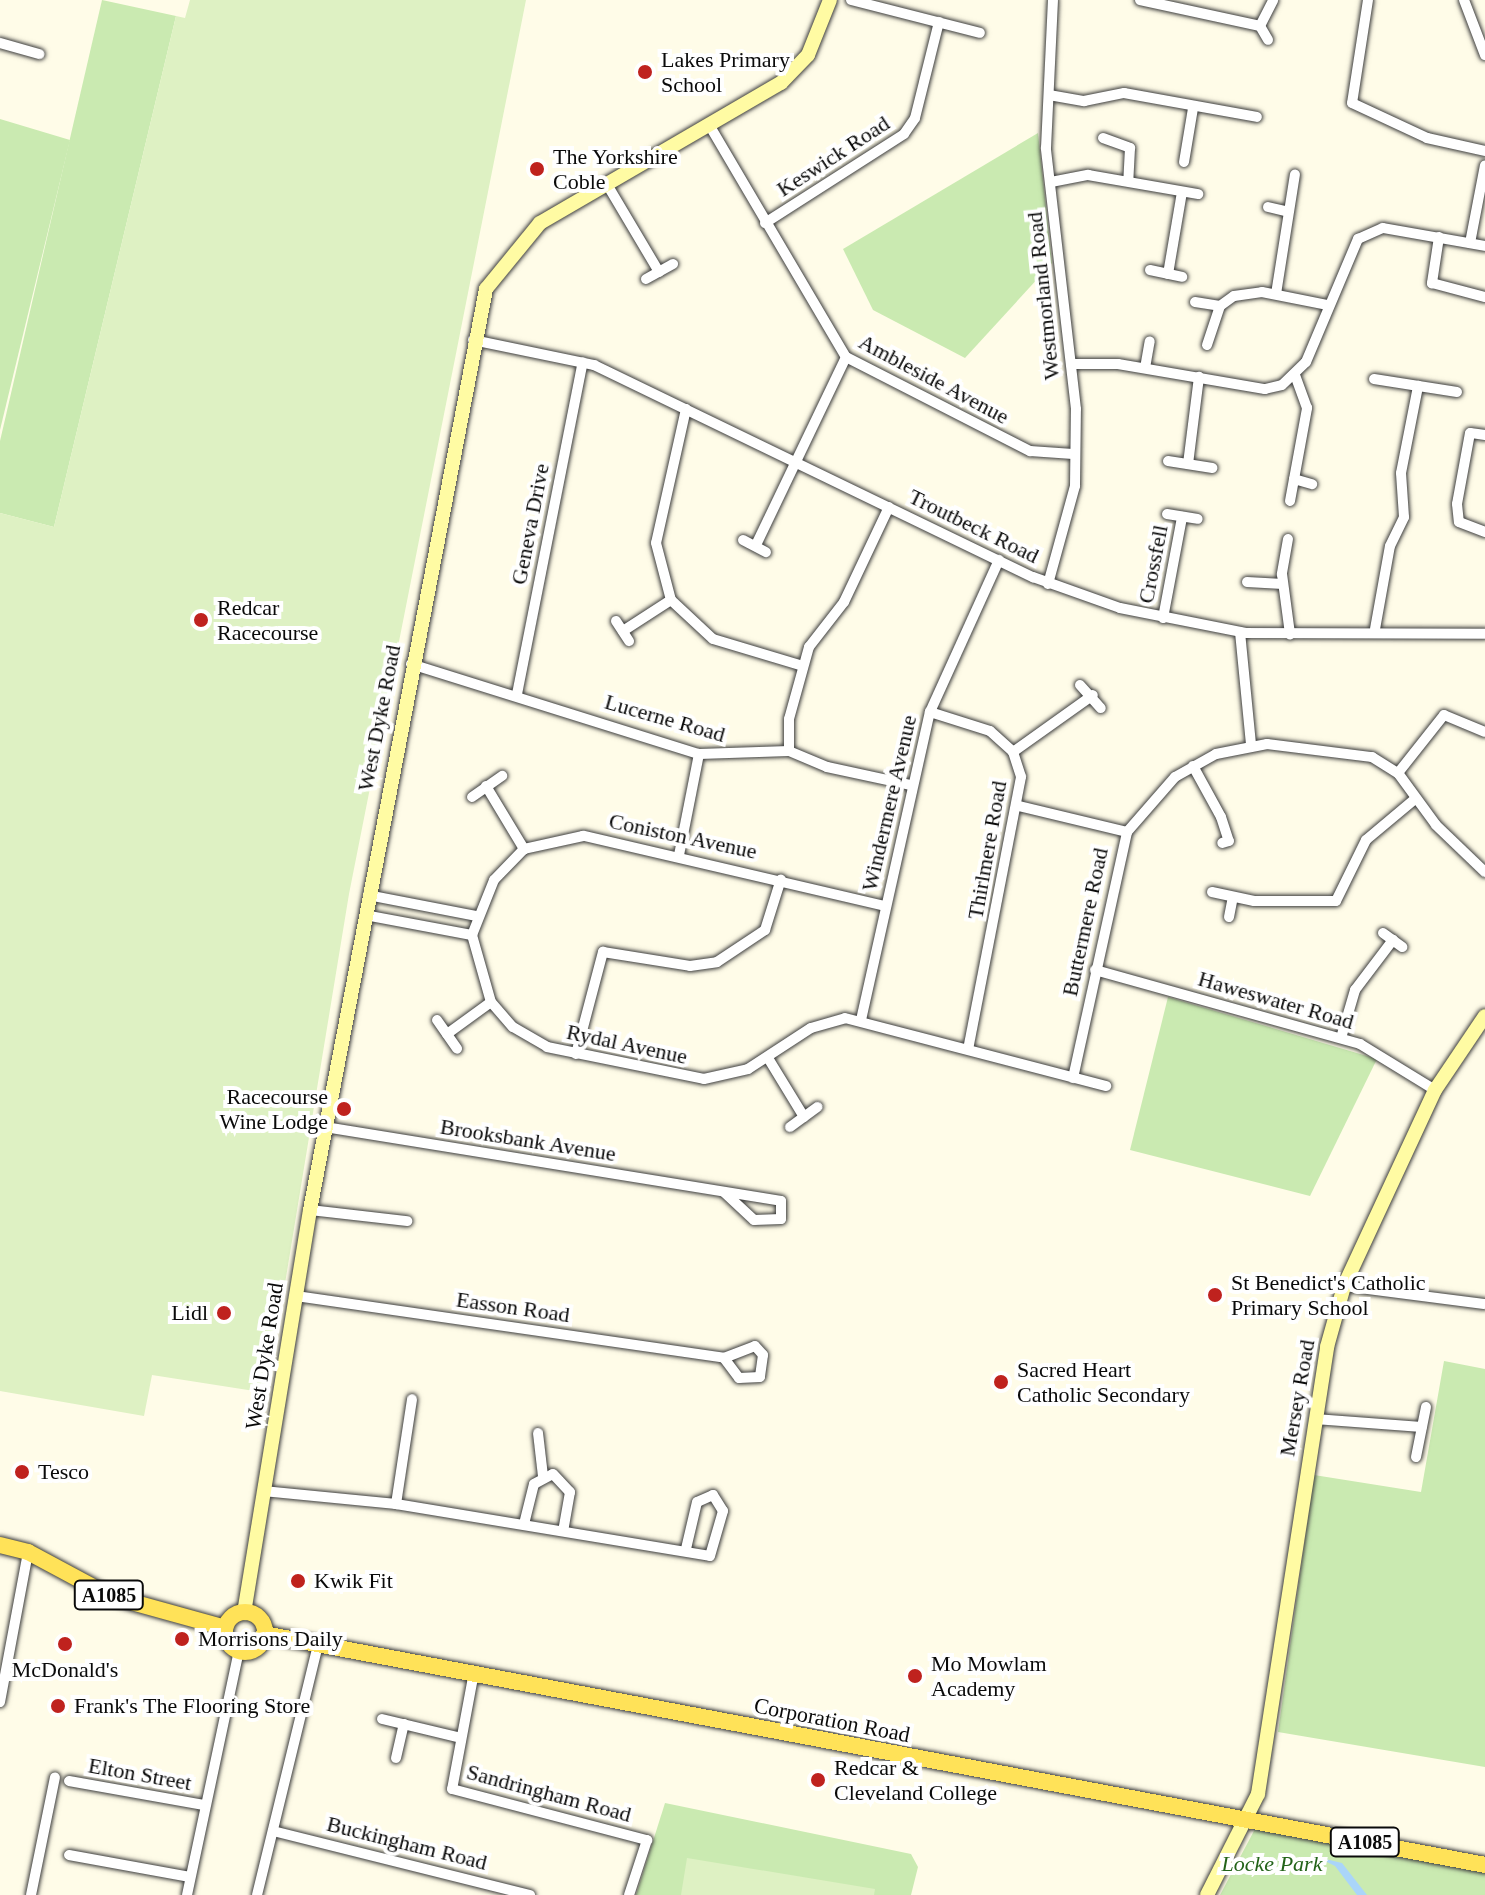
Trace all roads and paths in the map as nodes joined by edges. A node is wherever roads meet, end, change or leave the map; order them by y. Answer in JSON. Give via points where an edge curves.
{"nodes":[{"id":1,"x":830,"y":0,"type":"edge"},
{"id":2,"x":851,"y":0,"type":"edge"},
{"id":3,"x":1053,"y":0,"type":"edge"},
{"id":4,"x":1141,"y":0,"type":"edge"},
{"id":5,"x":1273,"y":0,"type":"edge"},
{"id":6,"x":1368,"y":0,"type":"edge"},
{"id":7,"x":1464,"y":0,"type":"edge"},
{"id":8,"x":939,"y":22,"type":"junction"},
{"id":9,"x":1260,"y":26,"type":"junction"},
{"id":10,"x":980,"y":33,"type":"dead end"},
{"id":11,"x":1268,"y":40,"type":"dead end"},
{"id":12,"x":0,"y":43,"type":"edge"},
{"id":13,"x":39,"y":54,"type":"dead end"},
{"id":14,"x":1485,"y":55,"type":"edge"},
{"id":15,"x":1049,"y":95,"type":"junction"},
{"id":16,"x":1193,"y":108,"type":"junction"},
{"id":17,"x":1257,"y":117,"type":"dead end"},
{"id":18,"x":711,"y":128,"type":"junction"},
{"id":19,"x":1103,"y":138,"type":"dead end"},
{"id":20,"x":1485,"y":151,"type":"edge"},
{"id":21,"x":1184,"y":162,"type":"dead end"},
{"id":22,"x":1485,"y":165,"type":"edge"},
{"id":23,"x":1295,"y":174,"type":"dead end"},
{"id":24,"x":1128,"y":181,"type":"junction"},
{"id":25,"x":1051,"y":182,"type":"junction"},
{"id":26,"x":608,"y":186,"type":"junction"},
{"id":27,"x":1182,"y":192,"type":"junction"},
{"id":28,"x":1198,"y":194,"type":"dead end"},
{"id":29,"x":1268,"y":207,"type":"dead end"},
{"id":30,"x":1286,"y":211,"type":"junction"},
{"id":31,"x":765,"y":223,"type":"junction"},
{"id":32,"x":1439,"y":237,"type":"junction"},
{"id":33,"x":1470,"y":243,"type":"junction"},
{"id":34,"x":1485,"y":246,"type":"edge"},
{"id":35,"x":673,"y":264,"type":"dead end"},
{"id":36,"x":1150,"y":270,"type":"dead end"},
{"id":37,"x":659,"y":272,"type":"junction"},
{"id":38,"x":1168,"y":274,"type":"junction"},
{"id":39,"x":1182,"y":277,"type":"dead end"},
{"id":40,"x":646,"y":279,"type":"dead end"},
{"id":41,"x":1276,"y":294,"type":"junction"},
{"id":42,"x":1485,"y":297,"type":"edge"},
{"id":43,"x":1195,"y":302,"type":"dead end"},
{"id":44,"x":1327,"y":305,"type":"junction"},
{"id":45,"x":1220,"y":306,"type":"junction"},
{"id":46,"x":473,"y":340,"type":"junction"},
{"id":47,"x":1150,"y":341,"type":"dead end"},
{"id":48,"x":1207,"y":345,"type":"dead end"},
{"id":49,"x":846,"y":357,"type":"junction"},
{"id":50,"x":583,"y":362,"type":"junction"},
{"id":51,"x":1071,"y":364,"type":"junction"},
{"id":52,"x":1145,"y":368,"type":"junction"},
{"id":53,"x":1295,"y":375,"type":"junction"},
{"id":54,"x":1199,"y":377,"type":"junction"},
{"id":55,"x":1374,"y":379,"type":"dead end"},
{"id":56,"x":1418,"y":386,"type":"junction"},
{"id":57,"x":1457,"y":392,"type":"dead end"},
{"id":58,"x":686,"y":409,"type":"junction"},
{"id":59,"x":1485,"y":435,"type":"edge"},
{"id":60,"x":1073,"y":454,"type":"junction"},
{"id":61,"x":1168,"y":461,"type":"dead end"},
{"id":62,"x":795,"y":462,"type":"junction"},
{"id":63,"x":1188,"y":464,"type":"junction"},
{"id":64,"x":1212,"y":468,"type":"dead end"},
{"id":65,"x":1294,"y":479,"type":"junction"},
{"id":66,"x":1312,"y":484,"type":"dead end"},
{"id":67,"x":1290,"y":501,"type":"dead end"},
{"id":68,"x":889,"y":507,"type":"junction"},
{"id":69,"x":1167,"y":514,"type":"dead end"},
{"id":70,"x":1182,"y":517,"type":"junction"},
{"id":71,"x":1198,"y":519,"type":"dead end"},
{"id":72,"x":1485,"y":532,"type":"edge"},
{"id":73,"x":1288,"y":539,"type":"dead end"},
{"id":74,"x":743,"y":540,"type":"dead end"},
{"id":75,"x":756,"y":545,"type":"junction"},
{"id":76,"x":766,"y":552,"type":"dead end"},
{"id":77,"x":999,"y":560,"type":"junction"},
{"id":78,"x":1247,"y":582,"type":"dead end"},
{"id":79,"x":1048,"y":584,"type":"junction"},
{"id":80,"x":1283,"y":584,"type":"junction"},
{"id":81,"x":671,"y":600,"type":"junction"},
{"id":82,"x":1163,"y":618,"type":"junction"},
{"id":83,"x":616,"y":621,"type":"dead end"},
{"id":84,"x":1375,"y":629,"type":"junction"},
{"id":85,"x":1240,"y":632,"type":"junction"},
{"id":86,"x":1290,"y":634,"type":"junction"},
{"id":87,"x":1485,"y":634,"type":"edge"},
{"id":88,"x":411,"y":664,"type":"junction"},
{"id":89,"x":803,"y":666,"type":"junction"},
{"id":90,"x":1080,"y":685,"type":"dead end"},
{"id":91,"x":517,"y":694,"type":"junction"},
{"id":92,"x":1093,"y":695,"type":"junction"},
{"id":93,"x":1101,"y":708,"type":"dead end"},
{"id":94,"x":930,"y":712,"type":"junction"},
{"id":95,"x":1485,"y":732,"type":"edge"},
{"id":96,"x":1251,"y":744,"type":"junction"},
{"id":97,"x":789,"y":751,"type":"junction"},
{"id":98,"x":1013,"y":752,"type":"junction"},
{"id":99,"x":699,"y":754,"type":"junction"},
{"id":100,"x":1193,"y":766,"type":"junction"},
{"id":101,"x":1398,"y":773,"type":"junction"},
{"id":102,"x":502,"y":776,"type":"dead end"},
{"id":103,"x":911,"y":785,"type":"junction"},
{"id":104,"x":486,"y":786,"type":"junction"},
{"id":105,"x":472,"y":797,"type":"dead end"},
{"id":106,"x":1415,"y":799,"type":"junction"},
{"id":107,"x":1019,"y":806,"type":"junction"},
{"id":108,"x":1127,"y":832,"type":"junction"},
{"id":109,"x":1222,"y":843,"type":"dead end"},
{"id":110,"x":524,"y":849,"type":"junction"},
{"id":111,"x":679,"y":855,"type":"junction"},
{"id":112,"x":1485,"y":872,"type":"edge"},
{"id":113,"x":781,"y":879,"type":"junction"},
{"id":114,"x":1212,"y":892,"type":"dead end"},
{"id":115,"x":368,"y":895,"type":"junction"},
{"id":116,"x":1233,"y":897,"type":"junction"},
{"id":117,"x":885,"y":906,"type":"junction"},
{"id":118,"x":365,"y":915,"type":"junction"},
{"id":119,"x":476,"y":916,"type":"junction"},
{"id":120,"x":1229,"y":917,"type":"dead end"},
{"id":121,"x":1383,"y":933,"type":"dead end"},
{"id":122,"x":472,"y":935,"type":"junction"},
{"id":123,"x":1095,"y":970,"type":"junction"},
{"id":124,"x":491,"y":1002,"type":"junction"},
{"id":125,"x":1485,"y":1016,"type":"edge"},
{"id":126,"x":437,"y":1020,"type":"dead end"},
{"id":127,"x":861,"y":1020,"type":"junction"},
{"id":128,"x":447,"y":1034,"type":"junction"},
{"id":129,"x":1341,"y":1038,"type":"junction"},
{"id":130,"x":457,"y":1049,"type":"dead end"},
{"id":131,"x":968,"y":1049,"type":"junction"},
{"id":132,"x":576,"y":1054,"type":"junction"},
{"id":133,"x":768,"y":1058,"type":"junction"},
{"id":134,"x":1073,"y":1078,"type":"junction"},
{"id":135,"x":1106,"y":1086,"type":"dead end"},
{"id":136,"x":1435,"y":1090,"type":"junction"},
{"id":137,"x":818,"y":1107,"type":"dead end"},
{"id":138,"x":804,"y":1117,"type":"junction"},
{"id":139,"x":325,"y":1127,"type":"junction"},
{"id":140,"x":790,"y":1127,"type":"dead end"},
{"id":141,"x":724,"y":1192,"type":"junction"},
{"id":142,"x":310,"y":1210,"type":"junction"},
{"id":143,"x":407,"y":1221,"type":"dead end"},
{"id":144,"x":1344,"y":1286,"type":"junction"},
{"id":145,"x":296,"y":1296,"type":"junction"},
{"id":146,"x":1485,"y":1304,"type":"edge"},
{"id":147,"x":724,"y":1358,"type":"dead end"},
{"id":148,"x":412,"y":1399,"type":"dead end"},
{"id":149,"x":1426,"y":1407,"type":"dead end"},
{"id":150,"x":1315,"y":1419,"type":"junction"},
{"id":151,"x":1422,"y":1427,"type":"junction"},
{"id":152,"x":538,"y":1433,"type":"dead end"},
{"id":153,"x":1416,"y":1457,"type":"dead end"},
{"id":154,"x":543,"y":1476,"type":"junction"},
{"id":155,"x":263,"y":1491,"type":"junction"},
{"id":156,"x":396,"y":1504,"type":"junction"},
{"id":157,"x":524,"y":1524,"type":"junction"},
{"id":158,"x":563,"y":1530,"type":"junction"},
{"id":159,"x":0,"y":1545,"type":"edge"},
{"id":160,"x":686,"y":1549,"type":"junction"},
{"id":161,"x":28,"y":1552,"type":"junction"},
{"id":162,"x":244,"y":1613,"type":"junction"},
{"id":163,"x":225,"y":1628,"type":"junction"},
{"id":164,"x":264,"y":1634,"type":"junction"},
{"id":165,"x":318,"y":1644,"type":"junction"},
{"id":166,"x":239,"y":1651,"type":"junction"},
{"id":167,"x":474,"y":1672,"type":"junction"},
{"id":168,"x":0,"y":1702,"type":"edge"},
{"id":169,"x":382,"y":1719,"type":"dead end"},
{"id":170,"x":404,"y":1724,"type":"junction"},
{"id":171,"x":461,"y":1738,"type":"junction"},
{"id":172,"x":396,"y":1758,"type":"dead end"},
{"id":173,"x":55,"y":1777,"type":"dead end"},
{"id":174,"x":69,"y":1781,"type":"dead end"},
{"id":175,"x":204,"y":1805,"type":"junction"},
{"id":176,"x":1245,"y":1820,"type":"junction"},
{"id":177,"x":273,"y":1831,"type":"junction"},
{"id":178,"x":69,"y":1855,"type":"dead end"},
{"id":179,"x":1485,"y":1865,"type":"edge"},
{"id":180,"x":190,"y":1877,"type":"junction"},
{"id":181,"x":31,"y":1895,"type":"edge"},
{"id":182,"x":187,"y":1895,"type":"edge"},
{"id":183,"x":257,"y":1895,"type":"edge"},
{"id":184,"x":530,"y":1895,"type":"edge"},
{"id":185,"x":629,"y":1895,"type":"edge"},
{"id":186,"x":1207,"y":1895,"type":"edge"}],
"edges":[{"from":1,"to":18,"type":"street","name":"West Dyke Road","via":[[808,55],[781,83]]},
{"from":2,"to":8,"type":"street"},
{"from":3,"to":15,"type":"street","name":"Westmorland Road"},
{"from":4,"to":9,"type":"street"},
{"from":5,"to":9,"type":"street"},
{"from":6,"to":20,"type":"street","via":[[1352,103],[1427,138]]},
{"from":7,"to":14,"type":"street"},
{"from":8,"to":10,"type":"street"},
{"from":8,"to":31,"type":"street","name":"Keswick Road","via":[[915,118],[904,134]]},
{"from":9,"to":11,"type":"street"},
{"from":12,"to":13,"type":"street"},
{"from":15,"to":16,"type":"street","via":[[1084,101],[1124,93]]},
{"from":15,"to":25,"type":"street","name":"Westmorland Road"},
{"from":16,"to":17,"type":"street"},
{"from":16,"to":21,"type":"street"},
{"from":18,"to":26,"type":"street","name":"West Dyke Road"},
{"from":18,"to":31,"type":"street","name":"Ambleside Avenue"},
{"from":19,"to":24,"type":"street","via":[[1130,148]]},
{"from":22,"to":33,"type":"street"},
{"from":23,"to":30,"type":"street"},
{"from":24,"to":25,"type":"street","via":[[1088,175]]},
{"from":24,"to":27,"type":"street"},
{"from":25,"to":51,"type":"street","name":"Westmorland Road"},
{"from":26,"to":37,"type":"street"},
{"from":26,"to":46,"type":"street","name":"West Dyke Road","via":[[540,223],[506,256],[486,289]]},
{"from":27,"to":28,"type":"street"},
{"from":27,"to":38,"type":"street"},
{"from":29,"to":30,"type":"street"},
{"from":30,"to":41,"type":"street"},
{"from":31,"to":49,"type":"street","name":"Ambleside Avenue"},
{"from":32,"to":33,"type":"street"},
{"from":32,"to":42,"type":"street","via":[[1432,283]]},
{"from":32,"to":44,"type":"street","via":[[1383,228],[1358,239]]},
{"from":33,"to":34,"type":"street"},
{"from":35,"to":37,"type":"street"},
{"from":36,"to":38,"type":"street"},
{"from":37,"to":40,"type":"street"},
{"from":38,"to":39,"type":"street"},
{"from":41,"to":44,"type":"street"},
{"from":41,"to":45,"type":"street","via":[[1247,293]]},
{"from":43,"to":45,"type":"street"},
{"from":44,"to":53,"type":"street"},
{"from":45,"to":48,"type":"street"},
{"from":46,"to":50,"type":"street","name":"Troutbeck Road"},
{"from":46,"to":88,"type":"street","name":"West Dyke Road"},
{"from":47,"to":52,"type":"street"},
{"from":49,"to":60,"type":"street","name":"Ambleside Avenue","via":[[1030,451]]},
{"from":49,"to":62,"type":"street"},
{"from":50,"to":58,"type":"street","name":"Troutbeck Road"},
{"from":50,"to":91,"type":"street","name":"Geneva Drive"},
{"from":51,"to":52,"type":"street"},
{"from":51,"to":60,"type":"street","name":"Westmorland Road"},
{"from":52,"to":54,"type":"street"},
{"from":53,"to":54,"type":"street","via":[[1265,389]]},
{"from":53,"to":65,"type":"street","via":[[1307,408]]},
{"from":54,"to":63,"type":"street"},
{"from":55,"to":56,"type":"street"},
{"from":56,"to":57,"type":"street"},
{"from":56,"to":84,"type":"street","via":[[1401,473],[1404,517],[1390,546]]},
{"from":58,"to":62,"type":"street","name":"Troutbeck Road"},
{"from":58,"to":81,"type":"street","via":[[656,543]]},
{"from":59,"to":72,"type":"street","via":[[1470,433],[1457,504],[1459,522]]},
{"from":60,"to":79,"type":"street","name":"Westmorland Road","via":[[1075,486]]},
{"from":61,"to":63,"type":"street"},
{"from":62,"to":68,"type":"street","name":"Troutbeck Road"},
{"from":62,"to":75,"type":"street"},
{"from":63,"to":64,"type":"street"},
{"from":65,"to":66,"type":"street"},
{"from":65,"to":67,"type":"street"},
{"from":68,"to":77,"type":"street","name":"Troutbeck Road"},
{"from":68,"to":89,"type":"street","via":[[844,602],[818,631]]},
{"from":69,"to":70,"type":"street","name":"Crossfell"},
{"from":70,"to":71,"type":"street","name":"Crossfell"},
{"from":70,"to":82,"type":"street","name":"Crossfell"},
{"from":73,"to":80,"type":"street"},
{"from":74,"to":75,"type":"street"},
{"from":75,"to":76,"type":"street"},
{"from":77,"to":79,"type":"street","name":"Troutbeck Road"},
{"from":77,"to":94,"type":"street","name":"Windermere Avenue"},
{"from":78,"to":80,"type":"street"},
{"from":79,"to":82,"type":"street","name":"Troutbeck Road"},
{"from":80,"to":86,"type":"street"},
{"from":81,"to":83,"type":"street","via":[[626,636]]},
{"from":81,"to":89,"type":"street","via":[[713,639]]},
{"from":82,"to":85,"type":"street","name":"Troutbeck Road"},
{"from":84,"to":86,"type":"street","name":"Troutbeck Road"},
{"from":84,"to":87,"type":"street","name":"Troutbeck Road"},
{"from":85,"to":86,"type":"street","name":"Troutbeck Road"},
{"from":85,"to":96,"type":"street"},
{"from":88,"to":91,"type":"street","name":"Lucerne Road"},
{"from":88,"to":115,"type":"street","name":"West Dyke Road"},
{"from":89,"to":97,"type":"street"},
{"from":90,"to":92,"type":"street"},
{"from":91,"to":99,"type":"street","name":"Lucerne Road"},
{"from":92,"to":93,"type":"street"},
{"from":92,"to":98,"type":"street"},
{"from":94,"to":98,"type":"street","name":"Thirlmere Road","via":[[990,731]]},
{"from":94,"to":103,"type":"street","name":"Windermere Avenue"},
{"from":95,"to":101,"type":"street","via":[[1444,715]]},
{"from":96,"to":100,"type":"street","name":"Buttermere Road"},
{"from":96,"to":101,"type":"street","name":"Buttermere Road","via":[[1357,754]]},
{"from":97,"to":99,"type":"street","name":"Lucerne Road"},
{"from":97,"to":103,"type":"street","name":"Lucerne Road","via":[[819,765]]},
{"from":98,"to":107,"type":"street","name":"Thirlmere Road"},
{"from":99,"to":111,"type":"street"},
{"from":100,"to":108,"type":"street","name":"Buttermere Road"},
{"from":100,"to":109,"type":"street","via":[[1221,817],[1229,841]]},
{"from":101,"to":106,"type":"street"},
{"from":102,"to":104,"type":"street"},
{"from":103,"to":117,"type":"street","name":"Windermere Avenue"},
{"from":104,"to":105,"type":"street"},
{"from":104,"to":110,"type":"street"},
{"from":106,"to":112,"type":"street"},
{"from":106,"to":116,"type":"street","via":[[1366,840],[1352,876],[1327,904]]},
{"from":107,"to":108,"type":"street"},
{"from":107,"to":131,"type":"street","name":"Thirlmere Road"},
{"from":108,"to":123,"type":"street","name":"Buttermere Road"},
{"from":110,"to":111,"type":"street","name":"Coniston Avenue","via":[[583,836]]},
{"from":110,"to":119,"type":"street","via":[[494,880]]},
{"from":111,"to":113,"type":"street","name":"Coniston Avenue"},
{"from":113,"to":117,"type":"street","name":"Coniston Avenue"},
{"from":113,"to":132,"type":"street","via":[[765,930],[717,962],[690,966],[603,952]]},
{"from":114,"to":116,"type":"street"},
{"from":115,"to":118,"type":"street","name":"West Dyke Road"},
{"from":115,"to":119,"type":"street"},
{"from":116,"to":120,"type":"street"},
{"from":117,"to":127,"type":"street","name":"Windermere Avenue"},
{"from":118,"to":122,"type":"street"},
{"from":118,"to":139,"type":"street","name":"West Dyke Road"},
{"from":119,"to":122,"type":"street"},
{"from":121,"to":129,"type":"street","via":[[1397,944],[1355,990]]},
{"from":122,"to":124,"type":"street","name":"Rydal Avenue"},
{"from":123,"to":129,"type":"street","name":"Haweswater Road"},
{"from":123,"to":134,"type":"street","name":"Buttermere Road"},
{"from":124,"to":128,"type":"street"},
{"from":124,"to":132,"type":"street","name":"Rydal Avenue","via":[[529,1039]]},
{"from":125,"to":136,"type":"street","name":"Mersey Road"},
{"from":126,"to":128,"type":"street"},
{"from":127,"to":131,"type":"street","name":"Rydal Avenue"},
{"from":127,"to":133,"type":"street","name":"Rydal Avenue","via":[[820,1025]]},
{"from":128,"to":130,"type":"street"},
{"from":129,"to":136,"type":"street","name":"Haweswater Road","via":[[1392,1060]]},
{"from":131,"to":134,"type":"street","name":"Rydal Avenue"},
{"from":132,"to":133,"type":"street","name":"Rydal Avenue","via":[[704,1079]]},
{"from":133,"to":138,"type":"street"},
{"from":134,"to":135,"type":"street","name":"Rydal Avenue"},
{"from":136,"to":144,"type":"street","name":"Mersey Road"},
{"from":137,"to":138,"type":"street"},
{"from":138,"to":140,"type":"street"},
{"from":139,"to":141,"type":"street","name":"Brooksbank Avenue"},
{"from":139,"to":142,"type":"street","name":"West Dyke Road"},
{"from":141,"to":141,"type":"street","name":"Brooksbank Avenue","via":[[781,1201],[781,1219],[754,1220]]},
{"from":142,"to":143,"type":"street"},
{"from":142,"to":145,"type":"street","name":"West Dyke Road"},
{"from":144,"to":146,"type":"street"},
{"from":144,"to":150,"type":"street","name":"Mersey Road"},
{"from":145,"to":147,"type":"street","name":"Easson Road"},
{"from":145,"to":155,"type":"street","name":"West Dyke Road"},
{"from":148,"to":156,"type":"street"},
{"from":149,"to":151,"type":"street"},
{"from":150,"to":151,"type":"street"},
{"from":150,"to":176,"type":"street","name":"Mersey Road","via":[[1258,1794]]},
{"from":151,"to":153,"type":"street"},
{"from":152,"to":154,"type":"street"},
{"from":154,"to":157,"type":"street"},
{"from":154,"to":158,"type":"street","via":[[565,1481],[570,1492]]},
{"from":155,"to":156,"type":"street"},
{"from":155,"to":162,"type":"street","name":"West Dyke Road"},
{"from":156,"to":157,"type":"street"},
{"from":157,"to":158,"type":"street"},
{"from":158,"to":160,"type":"street"},
{"from":159,"to":161,"type":"main road","number":"A1085"},
{"from":160,"to":160,"type":"street","via":[[710,1556],[716,1548],[723,1511],[713,1495],[697,1502]]},
{"from":161,"to":163,"type":"main road","number":"A1085","via":[[110,1596]]},
{"from":161,"to":168,"type":"street"},
{"from":162,"to":163,"type":"main road"},
{"from":162,"to":164,"type":"main road","via":[[257,1616]]},
{"from":163,"to":166,"type":"main road"},
{"from":164,"to":165,"type":"main road","name":"Corporation Road","number":"A1085"},
{"from":164,"to":166,"type":"main road","via":[[255,1649]]},
{"from":165,"to":167,"type":"main road","name":"Corporation Road","number":"A1085"},
{"from":165,"to":177,"type":"street"},
{"from":166,"to":175,"type":"street"},
{"from":167,"to":171,"type":"street","name":"Sandringham Road"},
{"from":167,"to":176,"type":"main road","name":"Corporation Road","number":"A1085"},
{"from":169,"to":170,"type":"street"},
{"from":170,"to":171,"type":"street"},
{"from":170,"to":172,"type":"street"},
{"from":171,"to":185,"type":"street","name":"Sandringham Road","via":[[452,1789],[647,1840]]},
{"from":173,"to":181,"type":"street"},
{"from":174,"to":175,"type":"street","name":"Elton Street"},
{"from":175,"to":180,"type":"street"},
{"from":176,"to":179,"type":"main road","name":"Corporation Road","number":"A1085"},
{"from":176,"to":186,"type":"street","name":"Mersey Road"},
{"from":177,"to":183,"type":"street"},
{"from":177,"to":184,"type":"street","name":"Buckingham Road"},
{"from":178,"to":180,"type":"street"},
{"from":180,"to":182,"type":"street"}]}
